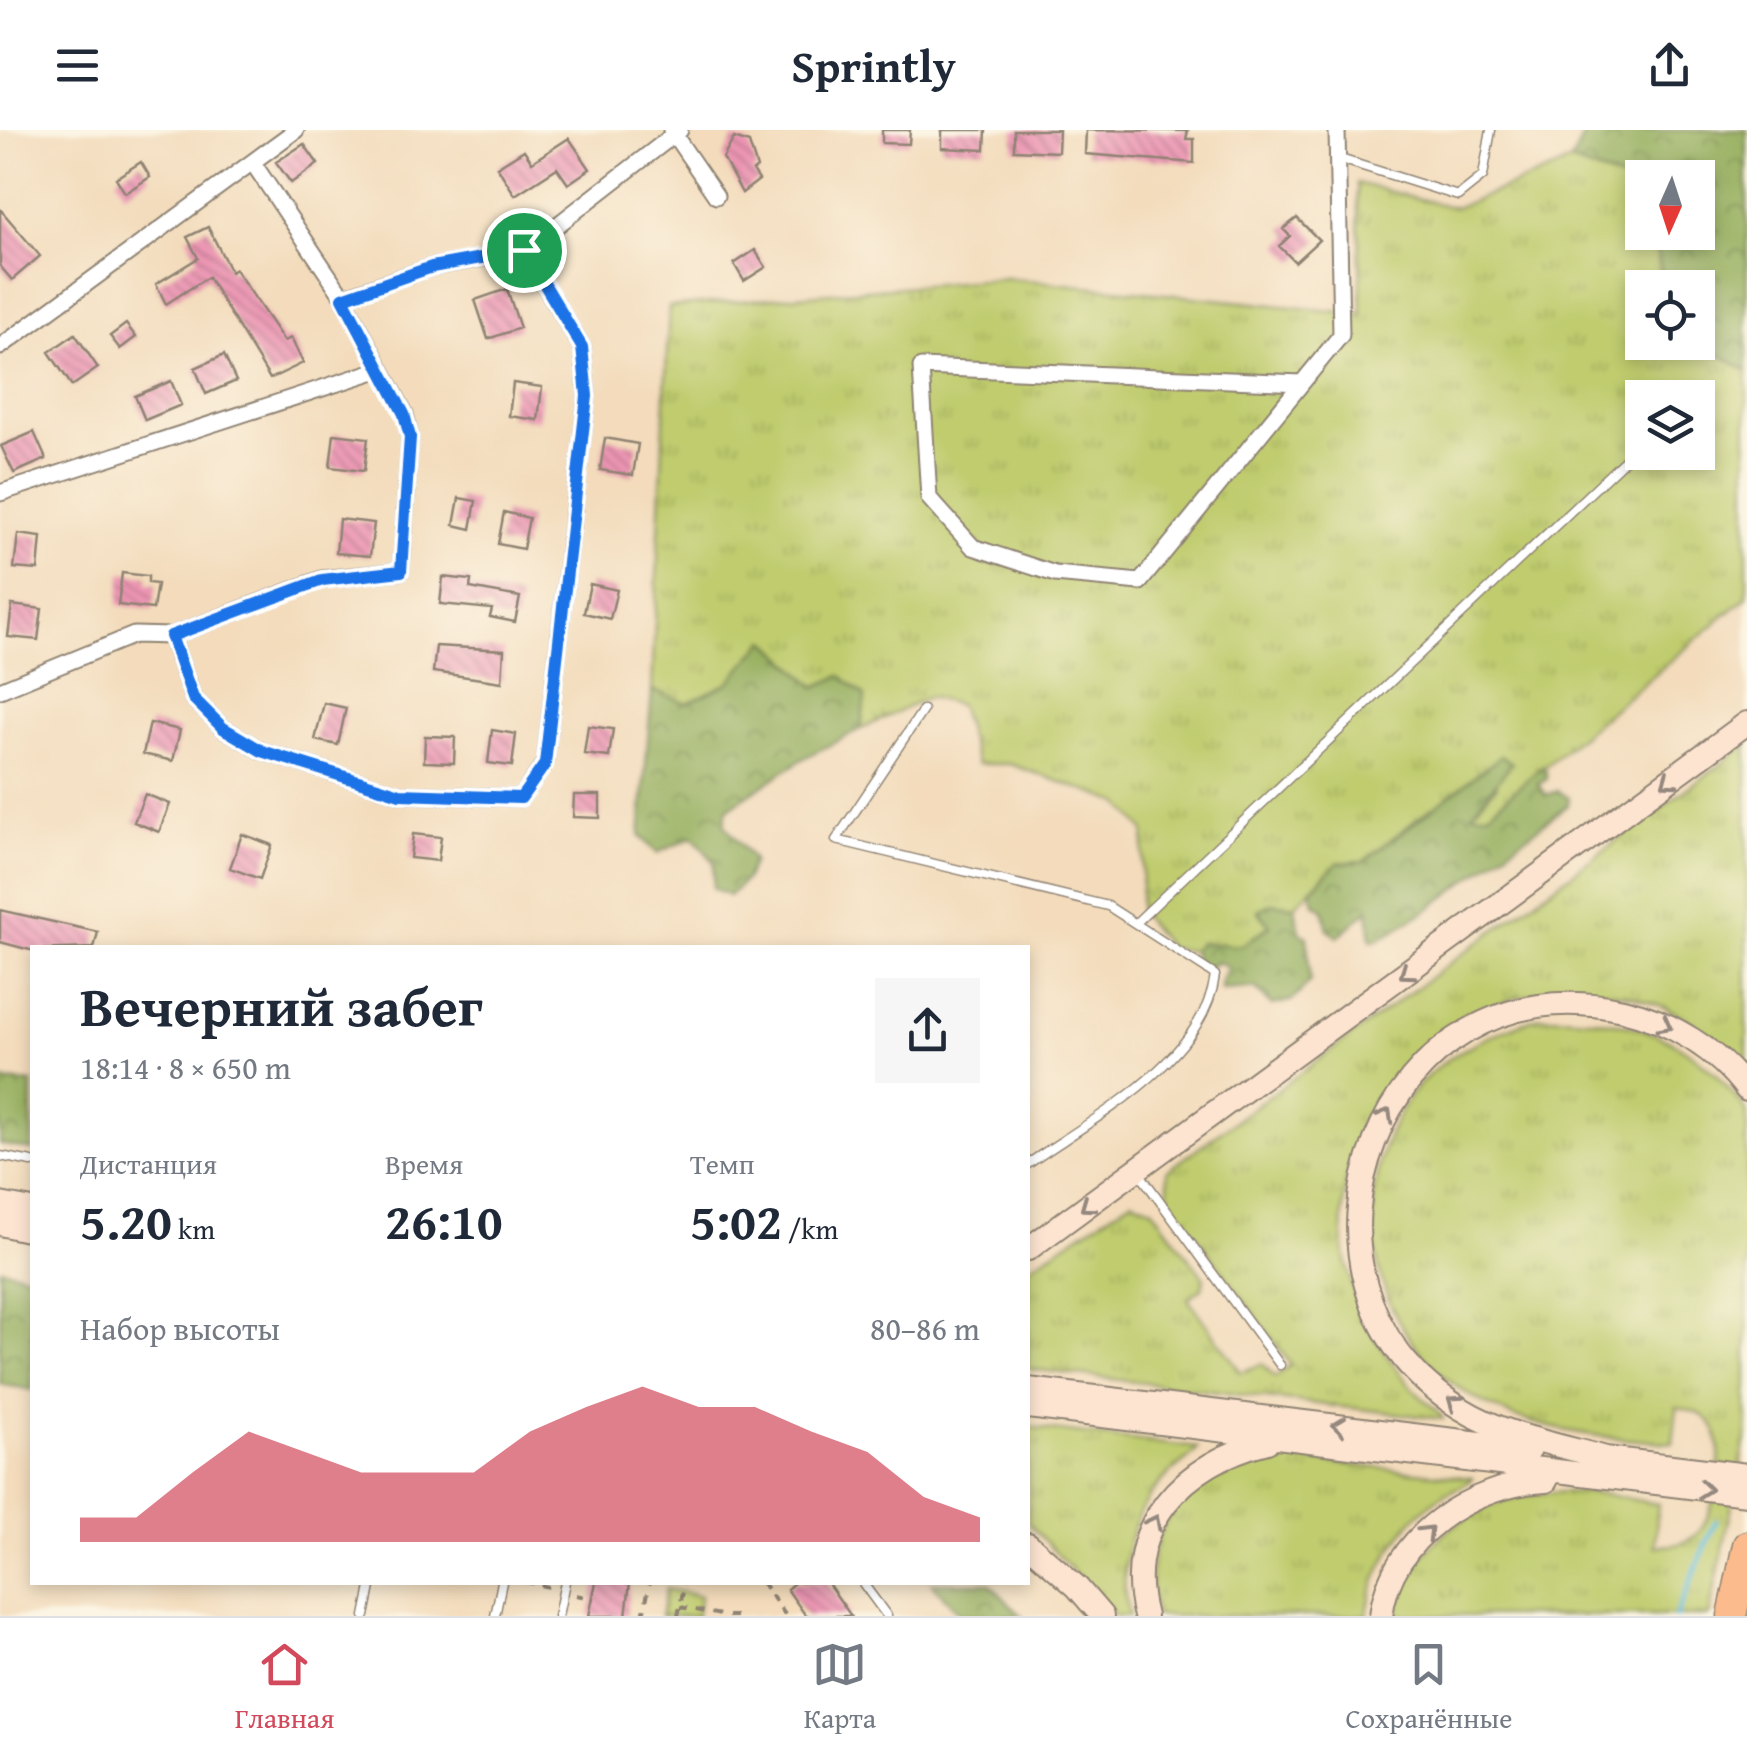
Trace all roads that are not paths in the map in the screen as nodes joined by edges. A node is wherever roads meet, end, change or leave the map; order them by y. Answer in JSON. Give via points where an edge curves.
{"nodes":[{"id":1,"x":296,"y":130,"type":"edge"},
{"id":2,"x":1337,"y":130,"type":"edge"},
{"id":3,"x":1491,"y":130,"type":"edge"},
{"id":4,"x":675,"y":131,"type":"edge"},
{"id":5,"x":1337,"y":158,"type":"junction"},
{"id":6,"x":253,"y":163,"type":"junction"},
{"id":7,"x":716,"y":196,"type":"dead end"},
{"id":8,"x":524,"y":250,"type":"junction"},
{"id":9,"x":343,"y":298,"type":"junction"},
{"id":10,"x":0,"y":346,"type":"edge"},
{"id":11,"x":380,"y":369,"type":"junction"},
{"id":12,"x":1302,"y":383,"type":"junction"},
{"id":13,"x":1625,"y":460,"type":"edge"},
{"id":14,"x":3,"y":485,"type":"edge"},
{"id":15,"x":171,"y":636,"type":"junction"},
{"id":16,"x":0,"y":690,"type":"edge"},
{"id":17,"x":923,"y":710,"type":"dead end"},
{"id":18,"x":1747,"y":724,"type":"edge"},
{"id":19,"x":1138,"y":921,"type":"junction"},
{"id":20,"x":1747,"y":1090,"type":"edge"},
{"id":21,"x":0,"y":1156,"type":"edge"},
{"id":22,"x":30,"y":1162,"type":"edge"},
{"id":23,"x":1030,"y":1163,"type":"edge"},
{"id":24,"x":1137,"y":1170,"type":"junction"},
{"id":25,"x":0,"y":1204,"type":"edge"},
{"id":26,"x":30,"y":1210,"type":"edge"},
{"id":27,"x":0,"y":1224,"type":"edge"},
{"id":28,"x":30,"y":1231,"type":"edge"},
{"id":29,"x":1030,"y":1248,"type":"edge"},
{"id":30,"x":1280,"y":1365,"type":"dead end"},
{"id":31,"x":1030,"y":1389,"type":"edge"},
{"id":32,"x":1030,"y":1407,"type":"edge"},
{"id":33,"x":1283,"y":1438,"type":"junction"},
{"id":34,"x":1608,"y":1468,"type":"junction"},
{"id":35,"x":1747,"y":1474,"type":"edge"},
{"id":36,"x":1665,"y":1475,"type":"junction"},
{"id":37,"x":1747,"y":1494,"type":"edge"},
{"id":38,"x":1747,"y":1545,"type":"edge"},
{"id":39,"x":1030,"y":1546,"type":"edge"},
{"id":40,"x":371,"y":1585,"type":"edge"},
{"id":41,"x":501,"y":1585,"type":"edge"},
{"id":42,"x":864,"y":1585,"type":"edge"},
{"id":43,"x":564,"y":1588,"type":"edge"},
{"id":44,"x":365,"y":1616,"type":"edge"},
{"id":45,"x":495,"y":1616,"type":"edge"},
{"id":46,"x":558,"y":1616,"type":"edge"},
{"id":47,"x":887,"y":1616,"type":"edge"},
{"id":48,"x":1102,"y":1616,"type":"edge"},
{"id":49,"x":1146,"y":1616,"type":"edge"},
{"id":50,"x":1382,"y":1616,"type":"edge"},
{"id":51,"x":1732,"y":1616,"type":"edge"}],
"edges":[{"from":1,"to":6,"type":"street"},
{"from":2,"to":5,"type":"street"},
{"from":3,"to":5,"type":"lane","via":[[1483,176],[1458,196]]},
{"from":4,"to":7,"type":"street"},
{"from":4,"to":8,"type":"street"},
{"from":5,"to":12,"type":"street","via":[[1341,335]]},
{"from":6,"to":9,"type":"street"},
{"from":6,"to":10,"type":"street"},
{"from":8,"to":9,"type":"street","via":[[432,267]]},
{"from":8,"to":15,"type":"street","via":[[582,347],[587,396],[545,764],[521,798],[400,794],[262,751],[223,728],[193,698]]},
{"from":9,"to":11,"type":"street"},
{"from":11,"to":14,"type":"street"},
{"from":11,"to":15,"type":"street","via":[[410,437],[401,571],[322,580]]},
{"from":12,"to":12,"type":"street","via":[[922,367],[929,498],[973,547],[1055,574],[1140,582]]},
{"from":13,"to":19,"type":"lane"},
{"from":15,"to":16,"type":"street","via":[[134,635]]},
{"from":17,"to":19,"type":"lane","via":[[836,840],[1108,906]]},
{"from":18,"to":24,"type":"main road","one_way":true},
{"from":19,"to":23,"type":"lane","via":[[1215,975],[1212,1003],[1158,1072]]},
{"from":34,"to":20,"type":"main road","one_way":true,"via":[[1497,1429],[1423,1379],[1399,1351],[1378,1316],[1362,1265],[1358,1218],[1369,1153],[1405,1082],[1441,1048],[1488,1020],[1537,1006],[1595,1004],[1648,1016],[1698,1043]]},
{"from":21,"to":22,"type":"lane"},
{"from":24,"to":29,"type":"main road","one_way":true},
{"from":24,"to":30,"type":"lane"},
{"from":25,"to":26,"type":"main road"},
{"from":27,"to":28,"type":"main road"},
{"from":34,"to":31,"type":"main road","one_way":true},
{"from":32,"to":33,"type":"main road"},
{"from":33,"to":34,"type":"main road"},
{"from":49,"to":33,"type":"main road","one_way":true,"via":[[1144,1542],[1164,1503],[1202,1466]]},
{"from":34,"to":36,"type":"main road"},
{"from":50,"to":34,"type":"main road","one_way":true,"via":[[1401,1562],[1430,1526],[1471,1497]]},
{"from":35,"to":36,"type":"main road"},
{"from":36,"to":37,"type":"main road","one_way":true},
{"from":38,"to":51,"type":"highway"},
{"from":39,"to":48,"type":"main road"},
{"from":40,"to":44,"type":"lane"},
{"from":41,"to":45,"type":"lane"},
{"from":42,"to":47,"type":"lane"},
{"from":43,"to":46,"type":"lane"}]}
